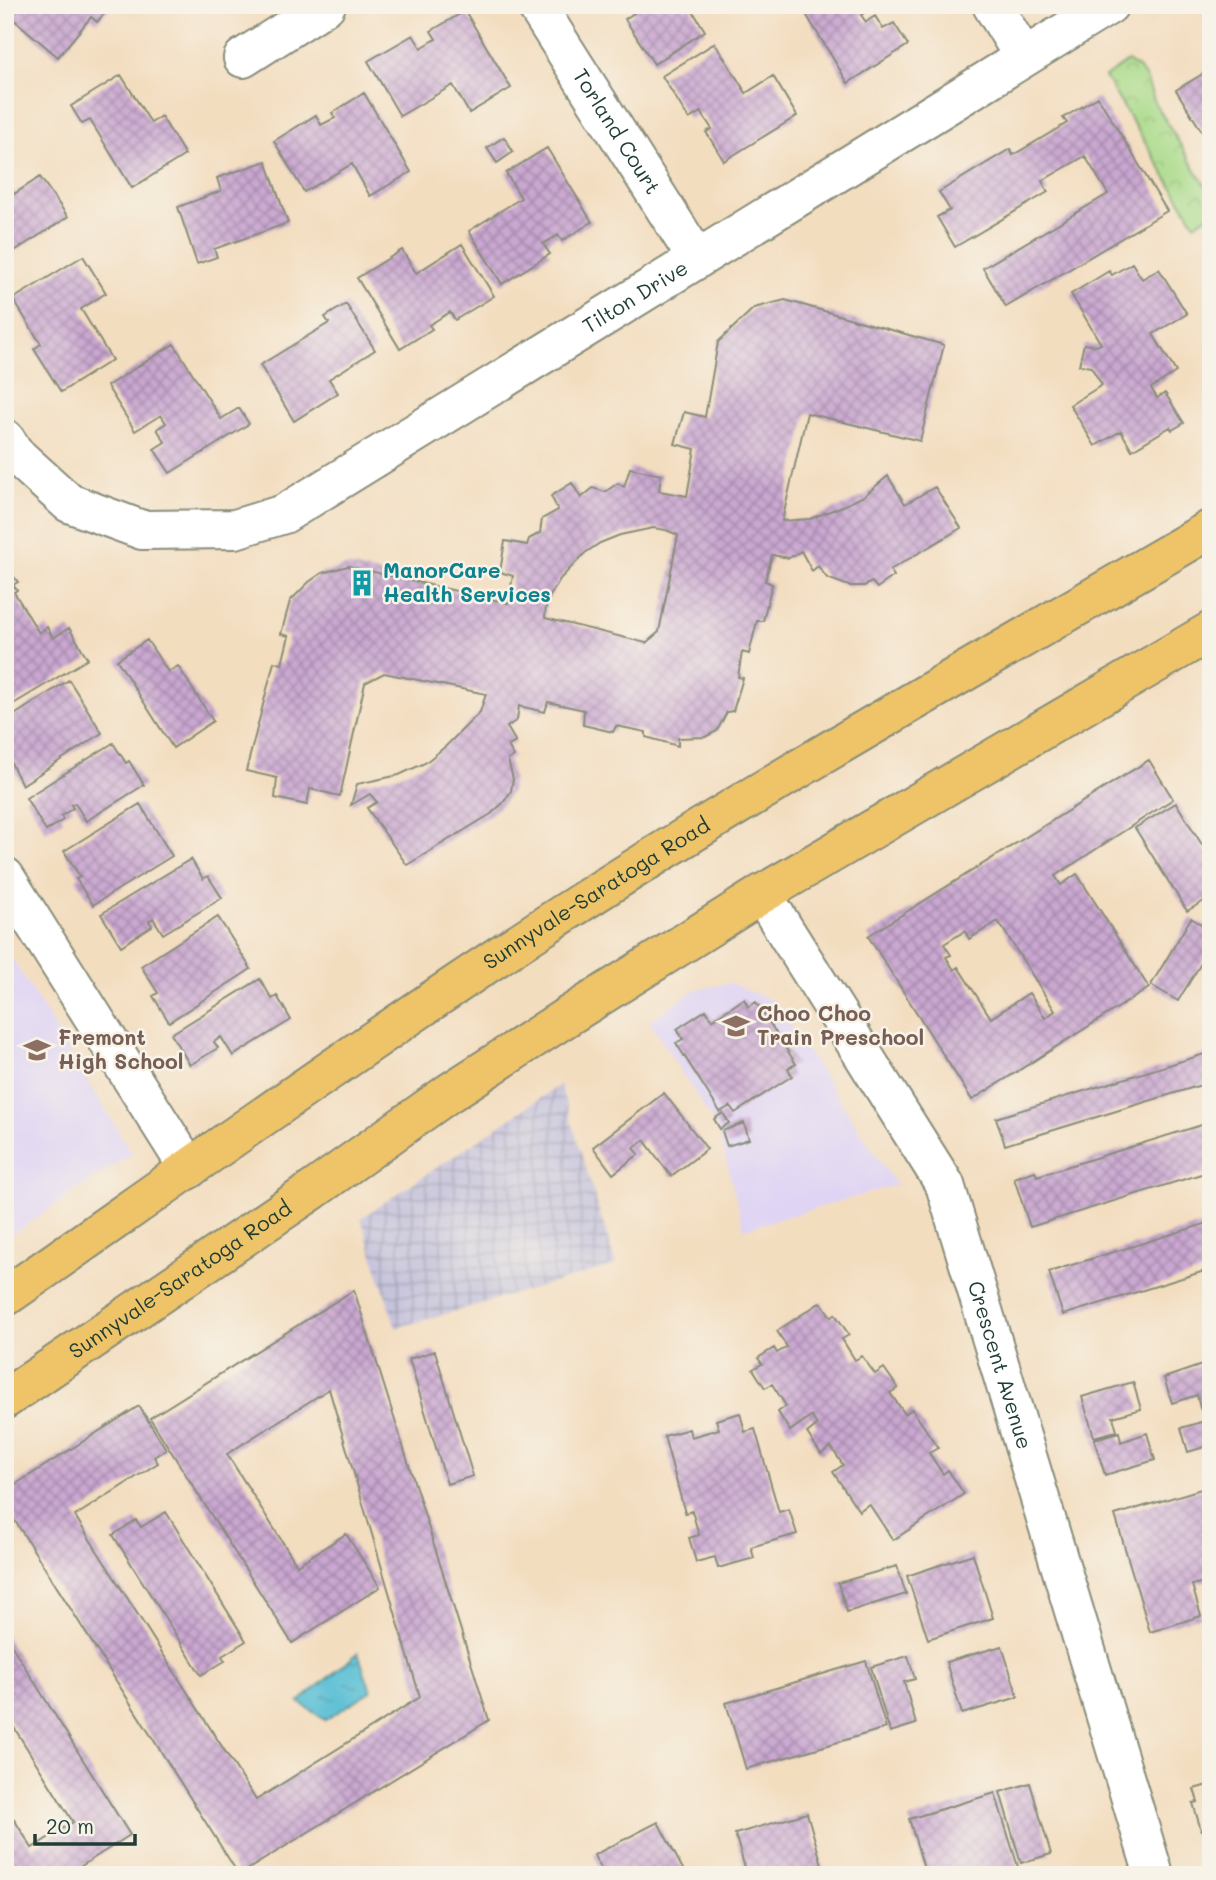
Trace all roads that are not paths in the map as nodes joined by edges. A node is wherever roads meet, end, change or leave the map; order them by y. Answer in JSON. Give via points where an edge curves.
{"nodes":[{"id":1,"x":326,"y":5,"type":"edge"},
{"id":2,"x":536,"y":5,"type":"edge"},
{"id":3,"x":992,"y":5,"type":"edge"},
{"id":4,"x":1109,"y":5,"type":"edge"},
{"id":5,"x":1024,"y":57,"type":"junction"},
{"id":6,"x":243,"y":58,"type":"dead end"},
{"id":7,"x":697,"y":259,"type":"junction"},
{"id":8,"x":5,"y":439,"type":"edge"},
{"id":9,"x":1211,"y":529,"type":"edge"},
{"id":10,"x":1211,"y":631,"type":"edge"},
{"id":11,"x":5,"y":877,"type":"edge"},
{"id":12,"x":762,"y":894,"type":"junction"},
{"id":13,"x":189,"y":1169,"type":"junction"},
{"id":14,"x":5,"y":1297,"type":"edge"},
{"id":15,"x":5,"y":1399,"type":"edge"},
{"id":16,"x":1154,"y":1875,"type":"edge"}],
"edges":[{"from":1,"to":6,"type":"street"},
{"from":2,"to":7,"type":"street","name":"Torland Court"},
{"from":3,"to":5,"type":"street"},
{"from":4,"to":5,"type":"street","name":"Tilton Drive"},
{"from":5,"to":7,"type":"street","name":"Tilton Drive"},
{"from":7,"to":8,"type":"street","name":"Tilton Drive","via":[[284,514],[235,528],[142,530],[69,503],[15,454]]},
{"from":9,"to":13,"type":"main road","name":"Sunnyvale-Saratoga Road","via":[[805,764],[644,864]]},
{"from":10,"to":12,"type":"main road","name":"Sunnyvale-Saratoga Road"},
{"from":11,"to":13,"type":"street"},
{"from":12,"to":15,"type":"main road","name":"Sunnyvale-Saratoga Road","via":[[449,1094]]},
{"from":12,"to":16,"type":"street","name":"Crescent Avenue","via":[[945,1185]]},
{"from":13,"to":14,"type":"main road","name":"Sunnyvale-Saratoga Road"}]}
